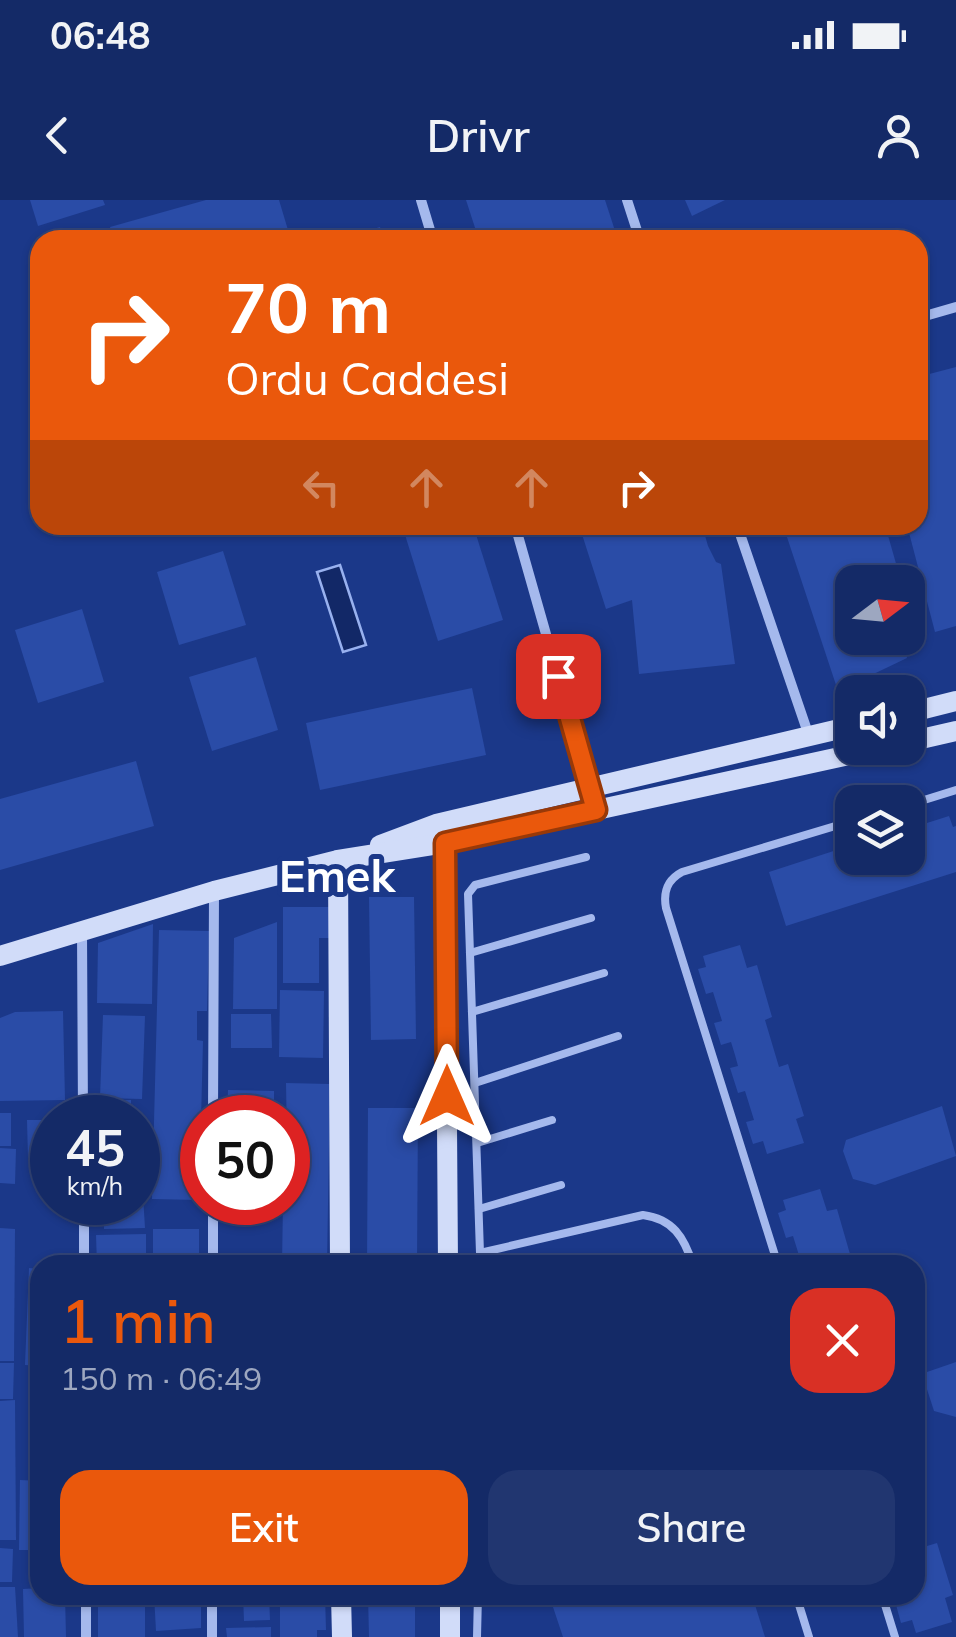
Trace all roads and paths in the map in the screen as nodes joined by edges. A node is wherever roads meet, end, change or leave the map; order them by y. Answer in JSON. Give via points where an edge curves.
{"nodes":[{"id":1,"x":421,"y":200,"type":"edge"},
{"id":2,"x":627,"y":200,"type":"edge"},
{"id":3,"x":430,"y":230,"type":"edge"},
{"id":4,"x":637,"y":230,"type":"edge"},
{"id":5,"x":956,"y":306,"type":"edge"},
{"id":6,"x":928,"y":315,"type":"edge"},
{"id":7,"x":517,"y":535,"type":"edge"},
{"id":8,"x":740,"y":535,"type":"edge"},
{"id":9,"x":956,"y":701,"type":"edge"},
{"id":10,"x":925,"y":709,"type":"edge"},
{"id":11,"x":835,"y":730,"type":"edge"},
{"id":12,"x":956,"y":731,"type":"edge"},
{"id":13,"x":809,"y":736,"type":"junction"},
{"id":14,"x":925,"y":738,"type":"edge"},
{"id":15,"x":835,"y":758,"type":"edge"},
{"id":16,"x":590,"y":789,"type":"junction"},
{"id":17,"x":956,"y":790,"type":"edge"},
{"id":18,"x":925,"y":800,"type":"edge"},
{"id":19,"x":596,"y":810,"type":"junction"},
{"id":20,"x":436,"y":824,"type":"junction"},
{"id":21,"x":835,"y":826,"type":"edge"},
{"id":22,"x":445,"y":843,"type":"junction"},
{"id":23,"x":586,"y":857,"type":"dead end"},
{"id":24,"x":338,"y":860,"type":"junction"},
{"id":25,"x":214,"y":891,"type":"junction"},
{"id":26,"x":591,"y":918,"type":"dead end"},
{"id":27,"x":82,"y":930,"type":"junction"},
{"id":28,"x":470,"y":952,"type":"junction"},
{"id":29,"x":0,"y":956,"type":"edge"},
{"id":30,"x":604,"y":972,"type":"dead end"},
{"id":31,"x":472,"y":1012,"type":"junction"},
{"id":32,"x":618,"y":1036,"type":"dead end"},
{"id":33,"x":475,"y":1084,"type":"junction"},
{"id":34,"x":83,"y":1095,"type":"edge"},
{"id":35,"x":213,"y":1095,"type":"edge"},
{"id":36,"x":552,"y":1120,"type":"dead end"},
{"id":37,"x":476,"y":1144,"type":"junction"},
{"id":38,"x":561,"y":1184,"type":"dead end"},
{"id":39,"x":479,"y":1209,"type":"junction"},
{"id":40,"x":84,"y":1225,"type":"edge"},
{"id":41,"x":213,"y":1225,"type":"edge"},
{"id":42,"x":480,"y":1253,"type":"joint"},
{"id":43,"x":84,"y":1255,"type":"edge"},
{"id":44,"x":213,"y":1255,"type":"edge"},
{"id":45,"x":340,"y":1255,"type":"edge"},
{"id":46,"x":448,"y":1255,"type":"edge"},
{"id":47,"x":689,"y":1255,"type":"edge"},
{"id":48,"x":775,"y":1255,"type":"edge"},
{"id":49,"x":86,"y":1605,"type":"edge"},
{"id":50,"x":212,"y":1605,"type":"edge"},
{"id":51,"x":342,"y":1605,"type":"edge"},
{"id":52,"x":450,"y":1605,"type":"edge"},
{"id":53,"x":478,"y":1605,"type":"edge"},
{"id":54,"x":799,"y":1605,"type":"edge"},
{"id":55,"x":885,"y":1605,"type":"edge"},
{"id":56,"x":86,"y":1637,"type":"edge"},
{"id":57,"x":212,"y":1637,"type":"edge"},
{"id":58,"x":342,"y":1637,"type":"edge"},
{"id":59,"x":450,"y":1637,"type":"edge"},
{"id":60,"x":477,"y":1637,"type":"edge"},
{"id":61,"x":809,"y":1637,"type":"edge"},
{"id":62,"x":895,"y":1637,"type":"edge"}],
"edges":[{"from":1,"to":3,"type":"street"},
{"from":2,"to":4,"type":"street"},
{"from":5,"to":6,"type":"street"},
{"from":7,"to":16,"type":"street"},
{"from":8,"to":13,"type":"street"},
{"from":9,"to":10,"type":"main road"},
{"from":11,"to":13,"type":"main road"},
{"from":12,"to":14,"type":"main road"},
{"from":13,"to":16,"type":"main road"},
{"from":15,"to":19,"type":"main road"},
{"from":16,"to":19,"type":"street"},
{"from":16,"to":20,"type":"main road"},
{"from":17,"to":18,"type":"lane"},
{"from":19,"to":22,"type":"main road"},
{"from":20,"to":22,"type":"main road"},
{"from":20,"to":24,"type":"main road"},
{"from":21,"to":48,"type":"lane","via":[[682,872],[664,894]]},
{"from":22,"to":24,"type":"main road"},
{"from":22,"to":46,"type":"main road"},
{"from":23,"to":28,"type":"lane","via":[[475,885],[468,894]]},
{"from":24,"to":25,"type":"main road"},
{"from":24,"to":45,"type":"main road"},
{"from":25,"to":27,"type":"main road"},
{"from":25,"to":35,"type":"street"},
{"from":26,"to":28,"type":"lane"},
{"from":27,"to":29,"type":"main road"},
{"from":27,"to":34,"type":"street"},
{"from":28,"to":31,"type":"lane"},
{"from":30,"to":31,"type":"lane"},
{"from":31,"to":33,"type":"lane"},
{"from":32,"to":33,"type":"lane"},
{"from":33,"to":37,"type":"lane"},
{"from":36,"to":37,"type":"lane"},
{"from":37,"to":39,"type":"lane"},
{"from":38,"to":39,"type":"lane"},
{"from":39,"to":42,"type":"lane"},
{"from":40,"to":43,"type":"street"},
{"from":41,"to":44,"type":"street"},
{"from":42,"to":47,"type":"lane","via":[[643,1215],[662,1218],[680,1233]]},
{"from":49,"to":56,"type":"street"},
{"from":50,"to":57,"type":"street"},
{"from":51,"to":58,"type":"main road"},
{"from":52,"to":59,"type":"main road"},
{"from":53,"to":60,"type":"lane"},
{"from":54,"to":61,"type":"lane"},
{"from":55,"to":62,"type":"lane"}]}
